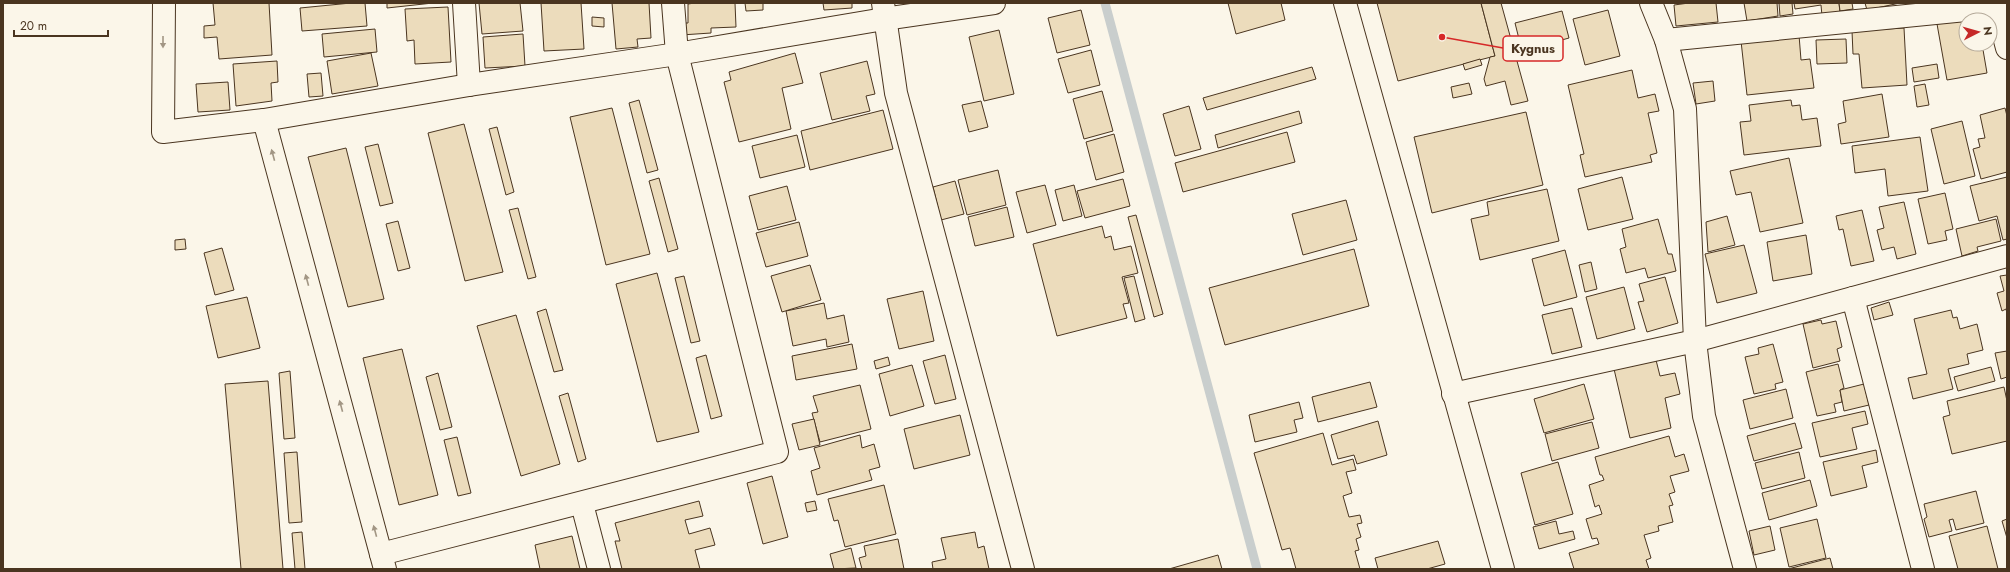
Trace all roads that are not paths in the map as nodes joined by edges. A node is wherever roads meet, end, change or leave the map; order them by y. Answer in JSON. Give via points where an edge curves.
{"nodes":[{"id":1,"x":164,"y":3,"type":"edge"},
{"id":2,"x":464,"y":3,"type":"edge"},
{"id":3,"x":673,"y":3,"type":"edge"},
{"id":4,"x":994,"y":3,"type":"edge"},
{"id":5,"x":1345,"y":3,"type":"edge"},
{"id":6,"x":1651,"y":3,"type":"edge"},
{"id":7,"x":1996,"y":5,"type":"edge"},
{"id":8,"x":884,"y":11,"type":"edge"},
{"id":9,"x":1666,"y":40,"type":"junction"},
{"id":10,"x":2007,"y":48,"type":"edge"},
{"id":11,"x":677,"y":54,"type":"junction"},
{"id":12,"x":469,"y":85,"type":"junction"},
{"id":13,"x":264,"y":120,"type":"junction"},
{"id":14,"x":2007,"y":256,"type":"edge"},
{"id":15,"x":1853,"y":298,"type":"junction"},
{"id":16,"x":1695,"y":341,"type":"junction"},
{"id":17,"x":1453,"y":394,"type":"junction"},
{"id":18,"x":582,"y":504,"type":"junction"},
{"id":19,"x":383,"y":561,"type":"edge"},
{"id":20,"x":599,"y":569,"type":"edge"},
{"id":21,"x":1023,"y":569,"type":"edge"},
{"id":22,"x":1503,"y":569,"type":"edge"},
{"id":23,"x":1745,"y":569,"type":"edge"},
{"id":24,"x":1923,"y":569,"type":"edge"}],
"edges":[{"from":1,"to":13,"type":"street","one_way":true,"via":[[163,132]]},
{"from":2,"to":12,"type":"street"},
{"from":3,"to":11,"type":"street"},
{"from":4,"to":8,"type":"street"},
{"from":5,"to":17,"type":"street"},
{"from":6,"to":9,"type":"street"},
{"from":7,"to":9,"type":"street"},
{"from":7,"to":10,"type":"street"},
{"from":8,"to":11,"type":"street"},
{"from":8,"to":21,"type":"street","via":[[896,93]]},
{"from":9,"to":16,"type":"street","via":[[1685,109]]},
{"from":11,"to":12,"type":"street"},
{"from":11,"to":18,"type":"street","via":[[777,452]]},
{"from":12,"to":13,"type":"street"},
{"from":19,"to":13,"type":"street","one_way":true},
{"from":14,"to":15,"type":"street"},
{"from":15,"to":16,"type":"street"},
{"from":15,"to":24,"type":"street"},
{"from":16,"to":17,"type":"street"},
{"from":16,"to":23,"type":"street","via":[[1704,416]]},
{"from":17,"to":22,"type":"street"},
{"from":18,"to":19,"type":"street"},
{"from":18,"to":20,"type":"street"}]}
